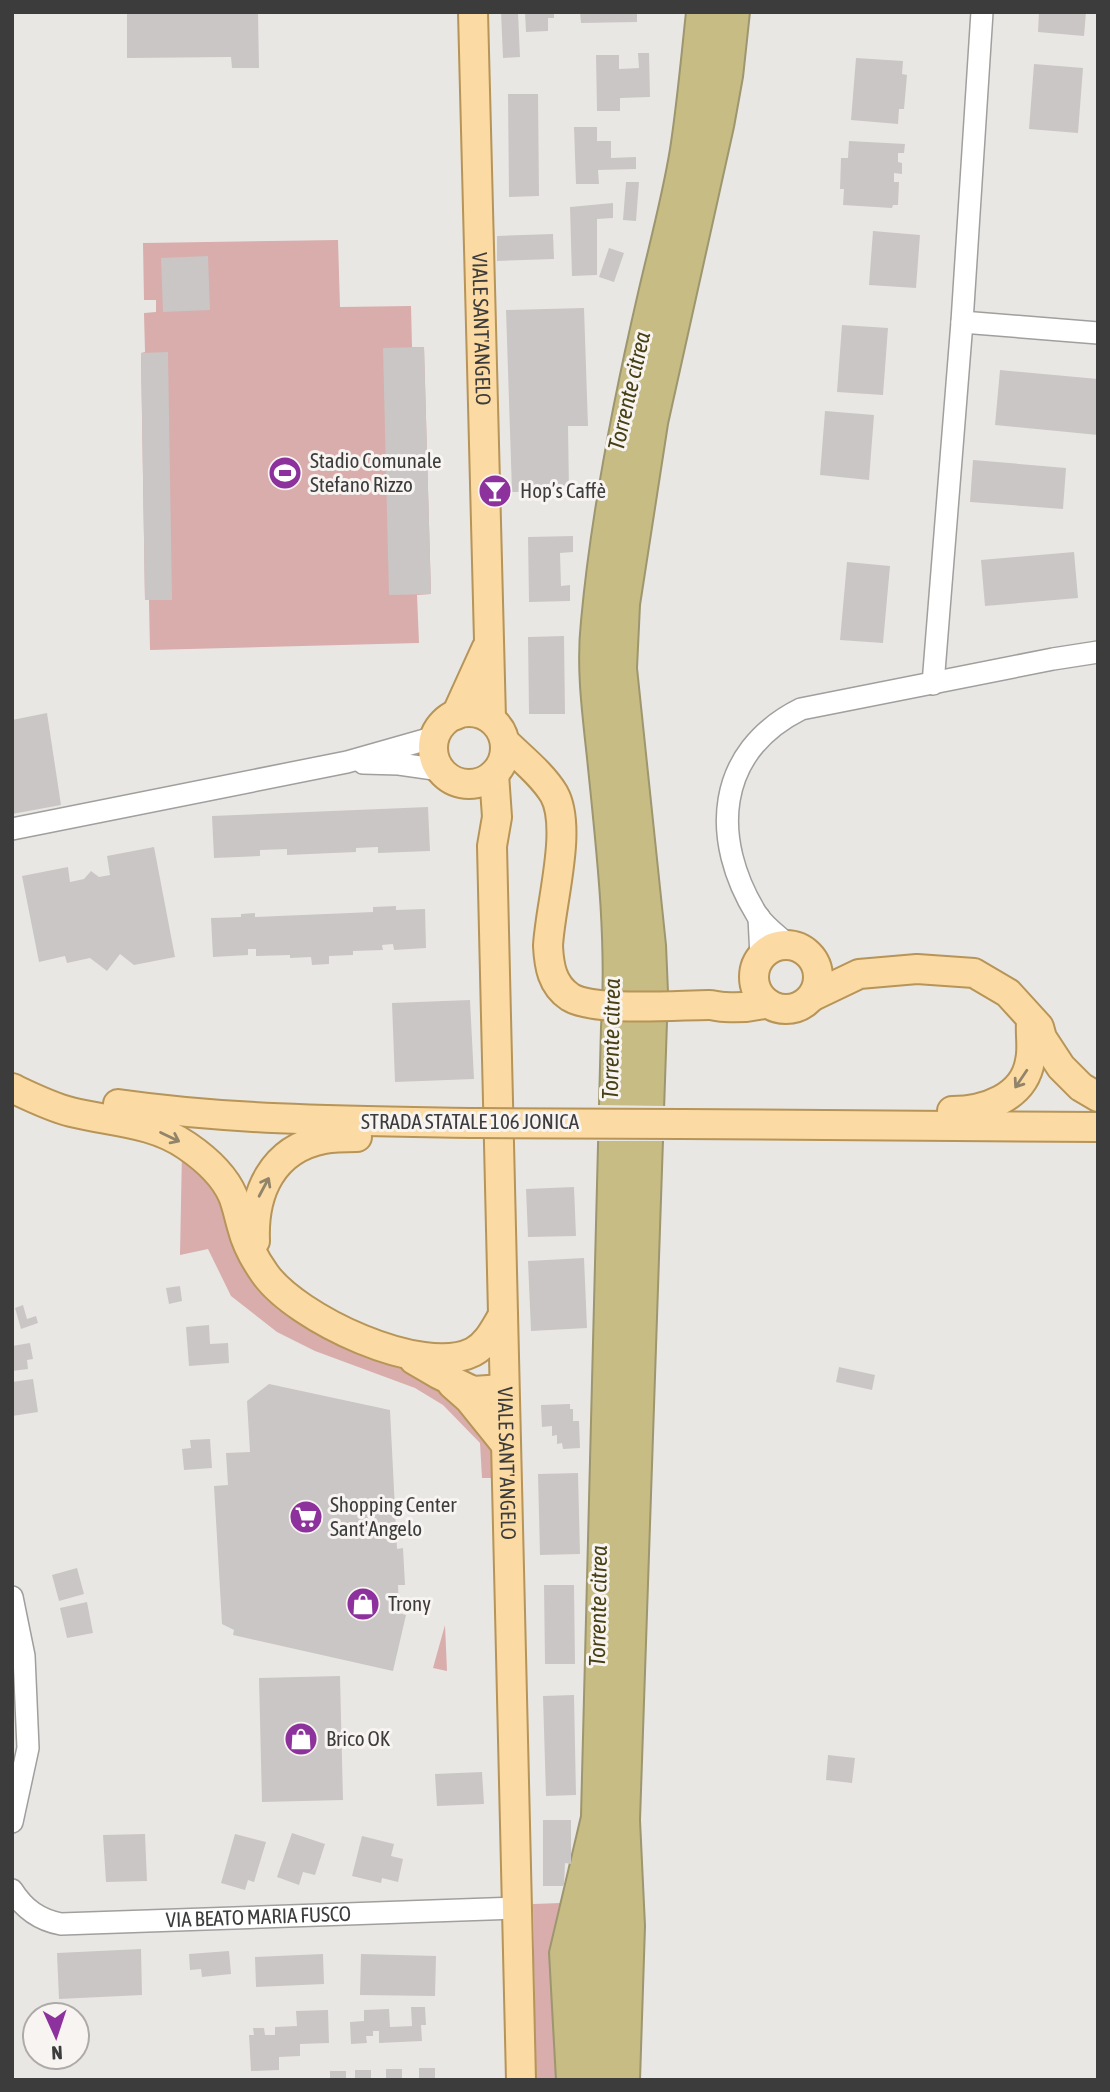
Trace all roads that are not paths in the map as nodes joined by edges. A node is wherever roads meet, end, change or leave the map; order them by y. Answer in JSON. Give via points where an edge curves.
{"nodes":[{"id":1,"x":473,"y":12,"type":"edge"},
{"id":2,"x":982,"y":12,"type":"edge"},
{"id":3,"x":962,"y":322,"type":"junction"},
{"id":4,"x":1098,"y":333,"type":"edge"},
{"id":5,"x":488,"y":646,"type":"junction"},
{"id":6,"x":1098,"y":652,"type":"edge"},
{"id":7,"x":933,"y":684,"type":"junction"},
{"id":8,"x":456,"y":715,"type":"junction"},
{"id":9,"x":498,"y":731,"type":"junction"},
{"id":10,"x":435,"y":737,"type":"junction"},
{"id":11,"x":347,"y":762,"type":"junction"},
{"id":12,"x":495,"y":773,"type":"junction"},
{"id":13,"x":452,"y":776,"type":"junction"},
{"id":14,"x":547,"y":784,"type":"junction"},
{"id":15,"x":12,"y":829,"type":"edge"},
{"id":16,"x":492,"y":846,"type":"junction"},
{"id":17,"x":759,"y":917,"type":"junction"},
{"id":18,"x":788,"y":945,"type":"junction"},
{"id":19,"x":814,"y":960,"type":"junction"},
{"id":20,"x":758,"y":964,"type":"junction"},
{"id":21,"x":859,"y":974,"type":"junction"},
{"id":22,"x":813,"y":996,"type":"junction"},
{"id":23,"x":767,"y":1003,"type":"junction"},
{"id":24,"x":709,"y":1005,"type":"junction"},
{"id":25,"x":1031,"y":1021,"type":"junction"},
{"id":26,"x":12,"y":1086,"type":"edge"},
{"id":27,"x":1098,"y":1097,"type":"edge"},
{"id":28,"x":467,"y":1123,"type":"junction"},
{"id":29,"x":783,"y":1124,"type":"junction"},
{"id":30,"x":1098,"y":1127,"type":"edge"},
{"id":31,"x":253,"y":1253,"type":"junction"},
{"id":32,"x":503,"y":1315,"type":"junction"},
{"id":33,"x":440,"y":1364,"type":"junction"},
{"id":34,"x":504,"y":1385,"type":"junction"},
{"id":35,"x":506,"y":1445,"type":"junction"},
{"id":36,"x":12,"y":1597,"type":"edge"},
{"id":37,"x":12,"y":1822,"type":"edge"},
{"id":38,"x":12,"y":1890,"type":"edge"},
{"id":39,"x":517,"y":1908,"type":"junction"},
{"id":40,"x":521,"y":2080,"type":"edge"}],
"edges":[{"from":1,"to":5,"type":"main road","name":"VIALE SANT'ANGELO"},
{"from":2,"to":3,"type":"street"},
{"from":3,"to":4,"type":"street"},
{"from":3,"to":7,"type":"street"},
{"from":5,"to":8,"type":"main road","name":"VIALE SANT'ANGELO"},
{"from":5,"to":9,"type":"main road","name":"VIALE SANT'ANGELO"},
{"from":6,"to":7,"type":"street"},
{"from":7,"to":17,"type":"street","via":[[801,709],[766,731],[749,750],[730,792],[728,819],[737,870]]},
{"from":8,"to":9,"type":"main road","via":[[480,714]]},
{"from":8,"to":10,"type":"main road"},
{"from":9,"to":12,"type":"main road","via":[[505,753]]},
{"from":9,"to":14,"type":"main road"},
{"from":10,"to":11,"type":"street"},
{"from":10,"to":13,"type":"main road","via":[[435,760]]},
{"from":11,"to":13,"type":"street","via":[[399,764]]},
{"from":11,"to":15,"type":"street"},
{"from":12,"to":13,"type":"main road","via":[[474,784]]},
{"from":12,"to":14,"type":"main road"},
{"from":12,"to":16,"type":"main road","name":"VIALE SANT'ANGELO","via":[[497,817]]},
{"from":13,"to":16,"type":"main road","name":"VIALE SANT'ANGELO","via":[[471,792]]},
{"from":14,"to":24,"type":"main road","via":[[562,820],[548,934],[549,963],[561,990],[594,1004]]},
{"from":16,"to":32,"type":"main road","name":"VIALE SANT'ANGELO"},
{"from":17,"to":18,"type":"street"},
{"from":17,"to":20,"type":"street"},
{"from":18,"to":19,"type":"main road"},
{"from":18,"to":20,"type":"main road","via":[[778,946]]},
{"from":19,"to":21,"type":"main road"},
{"from":19,"to":22,"type":"main road","via":[[819,978]]},
{"from":20,"to":23,"type":"main road","via":[[756,989]]},
{"from":20,"to":24,"type":"main road","via":[[734,990]]},
{"from":21,"to":22,"type":"main road"},
{"from":21,"to":25,"type":"main road","via":[[917,969],[974,973],[1008,993]]},
{"from":22,"to":23,"type":"main road","via":[[796,1008]]},
{"from":23,"to":24,"type":"main road"},
{"from":25,"to":27,"type":"main road","via":[[1039,1027],[1060,1067]]},
{"from":25,"to":29,"type":"main road","one_way":true,"via":[[1031,1059],[1024,1076],[1010,1094],[985,1107],[972,1111],[814,1111]]},
{"from":26,"to":28,"type":"main road","name":"STRADA STATALE 106 JONICA","via":[[226,1116]]},
{"from":26,"to":31,"type":"main road","one_way":true,"via":[[66,1111],[149,1127],[186,1145],[223,1178]]},
{"from":28,"to":29,"type":"main road","name":"STRADA STATALE 106 JONICA","bridge":true},
{"from":31,"to":28,"type":"main road","one_way":true,"via":[[260,1193],[277,1165],[296,1149],[325,1139],[427,1133]]},
{"from":29,"to":30,"type":"main road","name":"STRADA STATALE 106 JONICA"},
{"from":31,"to":33,"type":"main road","via":[[280,1292],[305,1310],[343,1330]]},
{"from":32,"to":33,"type":"main road","via":[[480,1347]]},
{"from":32,"to":34,"type":"main road","name":"VIALE SANT'ANGELO"},
{"from":33,"to":34,"type":"main road","via":[[473,1391]]},
{"from":33,"to":35,"type":"main road"},
{"from":34,"to":35,"type":"main road","name":"VIALE SANT'ANGELO"},
{"from":35,"to":39,"type":"main road","name":"VIALE SANT'ANGELO"},
{"from":36,"to":37,"type":"street","via":[[24,1656],[28,1748]]},
{"from":38,"to":39,"type":"street","name":"VIA BEATO MARIA FUSCO","via":[[33,1913],[61,1924]]},
{"from":39,"to":40,"type":"main road","name":"VIALE SANT'ANGELO"}]}
